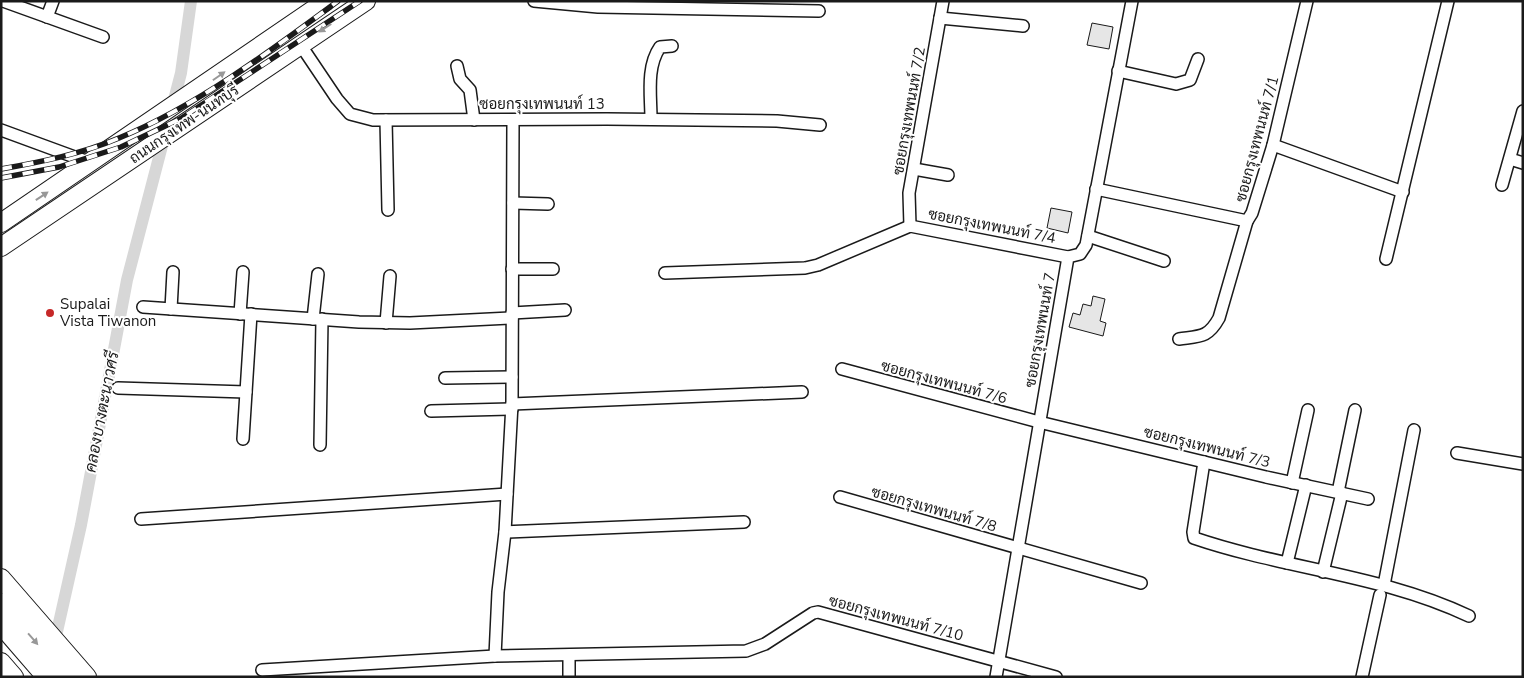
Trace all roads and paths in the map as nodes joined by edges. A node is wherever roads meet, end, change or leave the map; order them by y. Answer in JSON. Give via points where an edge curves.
{"nodes":[{"id":1,"x":3,"y":1,"type":"edge"},
{"id":2,"x":52,"y":1,"type":"edge"},
{"id":3,"x":326,"y":1,"type":"edge"},
{"id":4,"x":366,"y":1,"type":"edge"},
{"id":5,"x":534,"y":1,"type":"edge"},
{"id":6,"x":943,"y":1,"type":"edge"},
{"id":7,"x":1132,"y":1,"type":"edge"},
{"id":8,"x":1307,"y":1,"type":"edge"},
{"id":9,"x":1448,"y":1,"type":"edge"},
{"id":10,"x":819,"y":11,"type":"dead end"},
{"id":11,"x":47,"y":17,"type":"junction"},
{"id":12,"x":940,"y":18,"type":"junction"},
{"id":13,"x":1023,"y":26,"type":"dead end"},
{"id":14,"x":103,"y":37,"type":"dead end"},
{"id":15,"x":300,"y":44,"type":"junction"},
{"id":16,"x":672,"y":46,"type":"dead end"},
{"id":17,"x":1198,"y":59,"type":"dead end"},
{"id":18,"x":457,"y":66,"type":"dead end"},
{"id":19,"x":1118,"y":71,"type":"junction"},
{"id":20,"x":1523,"y":111,"type":"edge"},
{"id":21,"x":651,"y":119,"type":"junction"},
{"id":22,"x":386,"y":120,"type":"junction"},
{"id":23,"x":474,"y":120,"type":"junction"},
{"id":24,"x":512,"y":120,"type":"junction"},
{"id":25,"x":820,"y":125,"type":"dead end"},
{"id":26,"x":1,"y":130,"type":"edge"},
{"id":27,"x":1273,"y":145,"type":"junction"},
{"id":28,"x":1510,"y":160,"type":"junction"},
{"id":29,"x":94,"y":161,"type":"junction"},
{"id":30,"x":1523,"y":163,"type":"edge"},
{"id":31,"x":914,"y":169,"type":"junction"},
{"id":32,"x":948,"y":175,"type":"dead end"},
{"id":33,"x":105,"y":177,"type":"junction"},
{"id":34,"x":1502,"y":185,"type":"dead end"},
{"id":35,"x":1096,"y":189,"type":"junction"},
{"id":36,"x":1403,"y":192,"type":"junction"},
{"id":37,"x":512,"y":203,"type":"junction"},
{"id":38,"x":548,"y":204,"type":"dead end"},
{"id":39,"x":388,"y":210,"type":"dead end"},
{"id":40,"x":1247,"y":221,"type":"junction"},
{"id":41,"x":1,"y":224,"type":"edge"},
{"id":42,"x":910,"y":226,"type":"junction"},
{"id":43,"x":1088,"y":236,"type":"junction"},
{"id":44,"x":1,"y":247,"type":"edge"},
{"id":45,"x":1068,"y":257,"type":"junction"},
{"id":46,"x":1386,"y":258,"type":"dead end"},
{"id":47,"x":1164,"y":261,"type":"dead end"},
{"id":48,"x":512,"y":269,"type":"junction"},
{"id":49,"x":553,"y":269,"type":"dead end"},
{"id":50,"x":173,"y":272,"type":"dead end"},
{"id":51,"x":243,"y":272,"type":"dead end"},
{"id":52,"x":665,"y":273,"type":"dead end"},
{"id":53,"x":318,"y":274,"type":"dead end"},
{"id":54,"x":390,"y":276,"type":"dead end"},
{"id":55,"x":143,"y":307,"type":"dead end"},
{"id":56,"x":171,"y":309,"type":"junction"},
{"id":57,"x":565,"y":310,"type":"dead end"},
{"id":58,"x":245,"y":314,"type":"junction"},
{"id":59,"x":512,"y":316,"type":"junction"},
{"id":60,"x":318,"y":319,"type":"junction"},
{"id":61,"x":386,"y":323,"type":"junction"},
{"id":62,"x":1179,"y":339,"type":"dead end"},
{"id":63,"x":842,"y":369,"type":"dead end"},
{"id":64,"x":512,"y":377,"type":"junction"},
{"id":65,"x":445,"y":378,"type":"dead end"},
{"id":66,"x":118,"y":388,"type":"dead end"},
{"id":67,"x":246,"y":392,"type":"junction"},
{"id":68,"x":802,"y":392,"type":"dead end"},
{"id":69,"x":512,"y":407,"type":"junction"},
{"id":70,"x":1308,"y":410,"type":"dead end"},
{"id":71,"x":1355,"y":410,"type":"dead end"},
{"id":72,"x":430,"y":411,"type":"dead end"},
{"id":73,"x":1039,"y":422,"type":"junction"},
{"id":74,"x":1414,"y":430,"type":"dead end"},
{"id":75,"x":244,"y":439,"type":"dead end"},
{"id":76,"x":320,"y":445,"type":"dead end"},
{"id":77,"x":1457,"y":453,"type":"dead end"},
{"id":78,"x":1204,"y":462,"type":"junction"},
{"id":79,"x":1523,"y":464,"type":"edge"},
{"id":80,"x":1292,"y":482,"type":"junction"},
{"id":81,"x":1306,"y":485,"type":"junction"},
{"id":82,"x":1340,"y":493,"type":"junction"},
{"id":83,"x":507,"y":494,"type":"junction"},
{"id":84,"x":840,"y":497,"type":"dead end"},
{"id":85,"x":1368,"y":499,"type":"dead end"},
{"id":86,"x":141,"y":519,"type":"dead end"},
{"id":87,"x":744,"y":522,"type":"dead end"},
{"id":88,"x":505,"y":532,"type":"junction"},
{"id":89,"x":1020,"y":550,"type":"junction"},
{"id":90,"x":1287,"y":563,"type":"junction"},
{"id":91,"x":1323,"y":572,"type":"junction"},
{"id":92,"x":1,"y":578,"type":"edge"},
{"id":93,"x":1140,"y":582,"type":"dead end"},
{"id":94,"x":1382,"y":590,"type":"junction"},
{"id":95,"x":1,"y":602,"type":"edge"},
{"id":96,"x":1469,"y":616,"type":"dead end"},
{"id":97,"x":1,"y":625,"type":"edge"},
{"id":98,"x":569,"y":655,"type":"junction"},
{"id":99,"x":495,"y":656,"type":"junction"},
{"id":100,"x":999,"y":661,"type":"junction"},
{"id":101,"x":1,"y":662,"type":"edge"},
{"id":102,"x":262,"y":670,"type":"dead end"},
{"id":103,"x":14,"y":677,"type":"edge"},
{"id":104,"x":46,"y":677,"type":"edge"},
{"id":105,"x":66,"y":677,"type":"edge"},
{"id":106,"x":87,"y":677,"type":"edge"},
{"id":107,"x":569,"y":677,"type":"edge"},
{"id":108,"x":996,"y":677,"type":"edge"},
{"id":109,"x":1056,"y":677,"type":"edge"},
{"id":110,"x":1362,"y":677,"type":"edge"}],
"edges":[{"from":1,"to":11,"type":"street"},
{"from":2,"to":11,"type":"street"},
{"from":29,"to":3,"type":"main road","name":"ถนนกรุงเทพ-นนทบุรี","one_way":true},
{"from":4,"to":15,"type":"main road","name":"ถนนกรุงเทพ-นนทบุรี","one_way":true},
{"from":5,"to":10,"type":"street","via":[[598,7]]},
{"from":6,"to":12,"type":"street","name":"ซอยกรุงเทพนนท์ 7/2"},
{"from":7,"to":19,"type":"street","name":"ซอยกรุงเทพนนท์ 7"},
{"from":8,"to":27,"type":"street","name":"ซอยกรุงเทพนนท์ 7/1"},
{"from":9,"to":36,"type":"street"},
{"from":11,"to":14,"type":"street"},
{"from":12,"to":13,"type":"street"},
{"from":12,"to":31,"type":"street","name":"ซอยกรุงเทพนนท์ 7/2"},
{"from":15,"to":22,"type":"street","name":"ซอยกรุงเทพนนท์ 13","via":[[336,99],[350,114]]},
{"from":15,"to":33,"type":"main road","name":"ถนนกรุงเทพ-นนทบุรี"},
{"from":16,"to":21,"type":"street","via":[[660,47],[655,54],[651,72]]},
{"from":17,"to":19,"type":"street","via":[[1190,80],[1185,83],[1176,84]]},
{"from":18,"to":23,"type":"street","via":[[460,79],[470,90]]},
{"from":19,"to":35,"type":"street","name":"ซอยกรุงเทพนนท์ 7"},
{"from":20,"to":28,"type":"street"},
{"from":21,"to":24,"type":"street","name":"ซอยกรุงเทพนนท์ 13"},
{"from":21,"to":25,"type":"street","name":"ซอยกรุงเทพนนท์ 13"},
{"from":22,"to":23,"type":"street","name":"ซอยกรุงเทพนนท์ 13"},
{"from":22,"to":39,"type":"street"},
{"from":23,"to":24,"type":"street","name":"ซอยกรุงเทพนนท์ 13"},
{"from":24,"to":37,"type":"street"},
{"from":26,"to":29,"type":"street"},
{"from":27,"to":36,"type":"street"},
{"from":27,"to":40,"type":"street","name":"ซอยกรุงเทพนนท์ 7/1"},
{"from":28,"to":30,"type":"street"},
{"from":28,"to":34,"type":"street"},
{"from":29,"to":33,"type":"main road"},
{"from":41,"to":29,"type":"main road","name":"ถนนกรุงเทพ-นนทบุรี","one_way":true},
{"from":31,"to":32,"type":"street"},
{"from":31,"to":42,"type":"street","name":"ซอยกรุงเทพนนท์ 7/2","via":[[909,193]]},
{"from":33,"to":44,"type":"main road","name":"ถนนกรุงเทพ-นนทบุรี"},
{"from":35,"to":40,"type":"street","name":"ซอยกรุงเทพนนท์ 7/1"},
{"from":35,"to":43,"type":"street","name":"ซอยกรุงเทพนนท์ 7"},
{"from":36,"to":46,"type":"street"},
{"from":37,"to":38,"type":"street"},
{"from":37,"to":48,"type":"street"},
{"from":40,"to":62,"type":"street","via":[[1219,318],[1206,335]]},
{"from":42,"to":45,"type":"street","name":"ซอยกรุงเทพนนท์ 7/4"},
{"from":42,"to":52,"type":"street","via":[[805,268]]},
{"from":43,"to":45,"type":"street","name":"ซอยกรุงเทพนนท์ 7","via":[[1080,254]]},
{"from":43,"to":47,"type":"street"},
{"from":45,"to":73,"type":"street","name":"ซอยกรุงเทพนนท์ 7"},
{"from":48,"to":49,"type":"street"},
{"from":48,"to":59,"type":"street"},
{"from":50,"to":56,"type":"street"},
{"from":51,"to":58,"type":"street"},
{"from":53,"to":60,"type":"street"},
{"from":54,"to":61,"type":"street"},
{"from":55,"to":56,"type":"street"},
{"from":56,"to":58,"type":"street"},
{"from":57,"to":59,"type":"street"},
{"from":58,"to":60,"type":"street"},
{"from":58,"to":67,"type":"street"},
{"from":59,"to":61,"type":"street"},
{"from":59,"to":64,"type":"street"},
{"from":60,"to":61,"type":"street"},
{"from":60,"to":76,"type":"street"},
{"from":63,"to":73,"type":"street","name":"ซอยกรุงเทพนนท์ 7/6"},
{"from":64,"to":65,"type":"street"},
{"from":64,"to":69,"type":"street"},
{"from":66,"to":67,"type":"street"},
{"from":67,"to":75,"type":"street"},
{"from":68,"to":69,"type":"street"},
{"from":69,"to":72,"type":"street"},
{"from":69,"to":83,"type":"street"},
{"from":70,"to":80,"type":"street"},
{"from":71,"to":82,"type":"street"},
{"from":73,"to":78,"type":"street","name":"ซอยกรุงเทพนนท์ 7/3"},
{"from":73,"to":89,"type":"street","name":"ซอยกรุงเทพนนท์ 7"},
{"from":74,"to":94,"type":"street"},
{"from":77,"to":79,"type":"street"},
{"from":78,"to":80,"type":"street","name":"ซอยกรุงเทพนนท์ 7/3"},
{"from":78,"to":90,"type":"street","via":[[1194,538]]},
{"from":80,"to":81,"type":"street","name":"ซอยกรุงเทพนนท์ 7/3"},
{"from":81,"to":82,"type":"street","name":"ซอยกรุงเทพนนท์ 7/3"},
{"from":81,"to":90,"type":"street"},
{"from":82,"to":85,"type":"street","name":"ซอยกรุงเทพนนท์ 7/3"},
{"from":82,"to":91,"type":"street"},
{"from":83,"to":86,"type":"street"},
{"from":83,"to":88,"type":"street"},
{"from":84,"to":89,"type":"street","name":"ซอยกรุงเทพนนท์ 7/8"},
{"from":87,"to":88,"type":"street"},
{"from":88,"to":99,"type":"street"},
{"from":89,"to":93,"type":"street","name":"ซอยกรุงเทพนนท์ 7/8"},
{"from":89,"to":100,"type":"street","name":"ซอยกรุงเทพนนท์ 7"},
{"from":90,"to":91,"type":"street"},
{"from":91,"to":94,"type":"street"},
{"from":92,"to":106,"type":"main road"},
{"from":94,"to":96,"type":"street","via":[[1443,603]]},
{"from":94,"to":110,"type":"street"},
{"from":95,"to":105,"type":"main road","one_way":true},
{"from":97,"to":104,"type":"main road"},
{"from":98,"to":99,"type":"street","name":"ซอยกรุงเทพนนท์ 7/10"},
{"from":98,"to":100,"type":"street","name":"ซอยกรุงเทพนนท์ 7/10","via":[[746,651],[765,644],[818,612]]},
{"from":98,"to":107,"type":"street"},
{"from":99,"to":102,"type":"street","name":"ซอยกรุงเทพนนท์ 7/10"},
{"from":100,"to":108,"type":"street","name":"ซอยกรุงเทพนนท์ 7"},
{"from":100,"to":109,"type":"street","name":"ซอยกรุงเทพนนท์ 7/10"},
{"from":101,"to":103,"type":"main road"}]}
